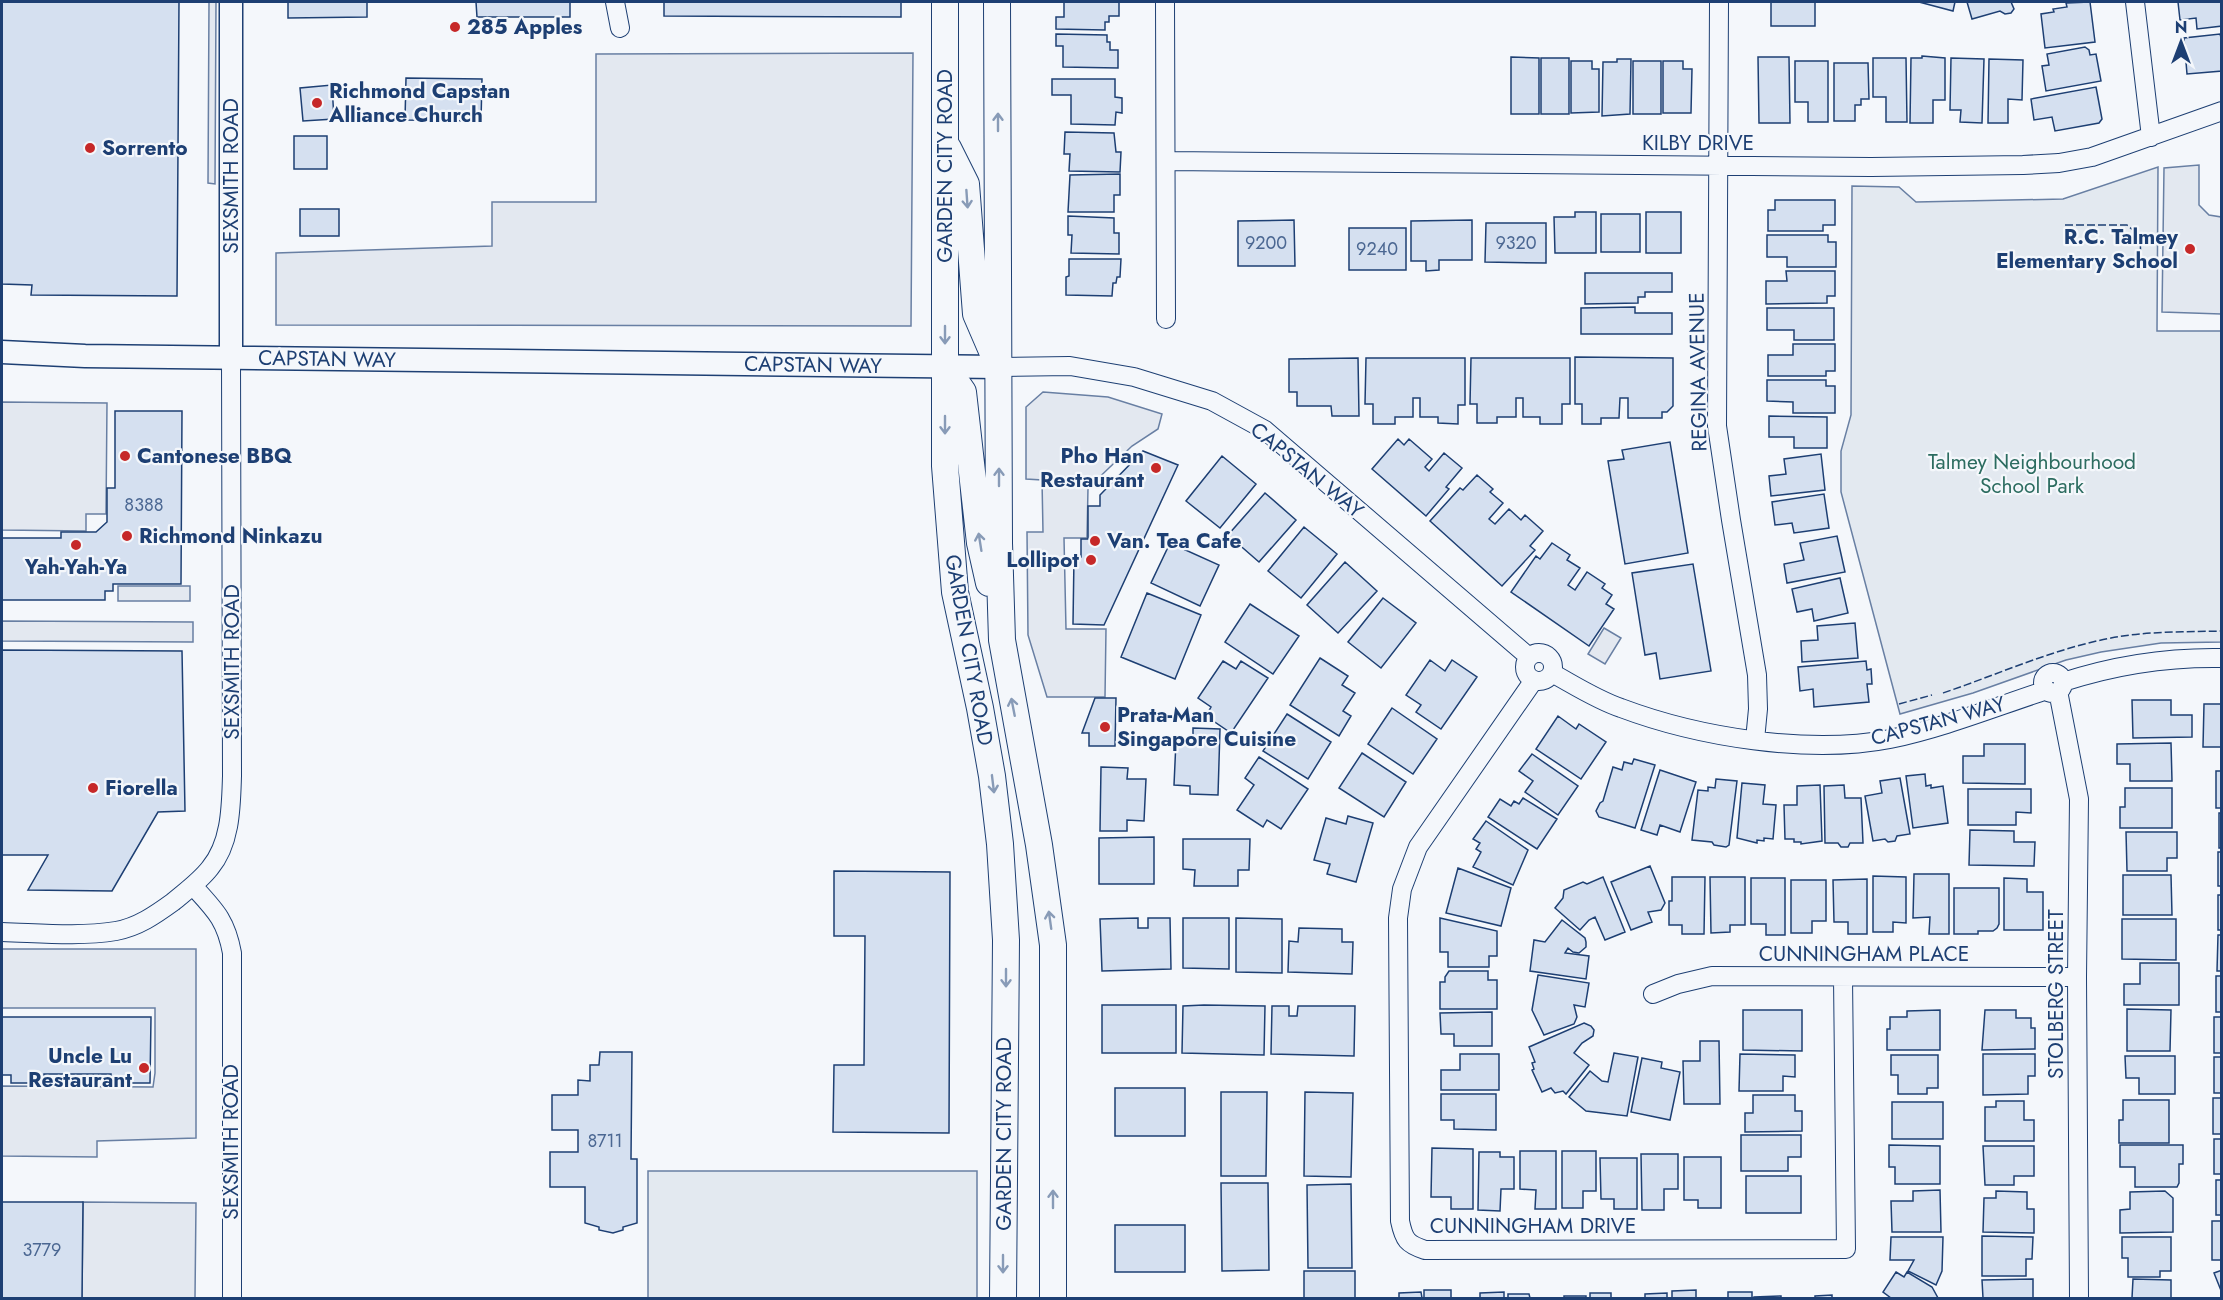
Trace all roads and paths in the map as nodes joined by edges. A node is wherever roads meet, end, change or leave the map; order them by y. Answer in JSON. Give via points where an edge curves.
{"nodes":[{"id":1,"x":231,"y":2,"type":"edge"},
{"id":2,"x":615,"y":2,"type":"edge"},
{"id":3,"x":945,"y":2,"type":"edge"},
{"id":4,"x":997,"y":2,"type":"edge"},
{"id":5,"x":1165,"y":2,"type":"edge"},
{"id":6,"x":1719,"y":2,"type":"edge"},
{"id":7,"x":2135,"y":2,"type":"edge"},
{"id":8,"x":620,"y":28,"type":"dead end"},
{"id":9,"x":2222,"y":111,"type":"edge"},
{"id":10,"x":2151,"y":137,"type":"junction"},
{"id":11,"x":946,"y":145,"type":"junction"},
{"id":12,"x":1167,"y":161,"type":"junction"},
{"id":13,"x":1718,"y":165,"type":"junction"},
{"id":14,"x":1166,"y":319,"type":"dead end"},
{"id":15,"x":2,"y":352,"type":"edge"},
{"id":16,"x":231,"y":357,"type":"junction"},
{"id":17,"x":945,"y":366,"type":"junction"},
{"id":18,"x":999,"y":367,"type":"junction"},
{"id":19,"x":1002,"y":640,"type":"junction"},
{"id":20,"x":1528,"y":657,"type":"junction"},
{"id":21,"x":2222,"y":658,"type":"edge"},
{"id":22,"x":1552,"y":673,"type":"junction"},
{"id":23,"x":1534,"y":680,"type":"junction"},
{"id":24,"x":2056,"y":688,"type":"junction"},
{"id":25,"x":1755,"y":740,"type":"junction"},
{"id":26,"x":193,"y":885,"type":"junction"},
{"id":27,"x":2,"y":932,"type":"edge"},
{"id":28,"x":1843,"y":977,"type":"junction"},
{"id":29,"x":2077,"y":977,"type":"junction"},
{"id":30,"x":1653,"y":994,"type":"dead end"},
{"id":31,"x":232,"y":1299,"type":"edge"},
{"id":32,"x":1003,"y":1299,"type":"edge"},
{"id":33,"x":1053,"y":1299,"type":"edge"},
{"id":34,"x":2079,"y":1299,"type":"edge"}],
"edges":[{"from":1,"to":16,"type":"street","name":"SEXSMITH ROAD"},
{"from":2,"to":8,"type":"street"},
{"from":3,"to":11,"type":"main road","name":"GARDEN CITY ROAD"},
{"from":18,"to":4,"type":"main road","name":"GARDEN CITY ROAD","one_way":true},
{"from":5,"to":12,"type":"street"},
{"from":6,"to":13,"type":"street","name":"REGINA AVENUE"},
{"from":7,"to":10,"type":"street"},
{"from":9,"to":10,"type":"street","name":"KILBY DRIVE"},
{"from":10,"to":13,"type":"street","name":"KILBY DRIVE","via":[[2092,157],[2059,163]]},
{"from":11,"to":17,"type":"main road","name":"GARDEN CITY ROAD","one_way":true},
{"from":11,"to":18,"type":"main road","one_way":true,"via":[[966,184],[976,314]]},
{"from":12,"to":13,"type":"street","name":"KILBY DRIVE"},
{"from":12,"to":14,"type":"street"},
{"from":13,"to":25,"type":"street","name":"REGINA AVENUE","via":[[1717,426],[1756,675]]},
{"from":15,"to":16,"type":"street","name":"CAPSTAN WAY"},
{"from":16,"to":17,"type":"street","name":"CAPSTAN WAY"},
{"from":16,"to":26,"type":"street","name":"SEXSMITH ROAD","via":[[231,804],[221,850]]},
{"from":17,"to":18,"type":"street","name":"CAPSTAN WAY"},
{"from":19,"to":17,"type":"main road","one_way":true,"via":[[980,543],[963,392]]},
{"from":17,"to":32,"type":"main road","name":"GARDEN CITY ROAD","one_way":true,"via":[[945,466],[955,592],[992,776],[1006,940]]},
{"from":19,"to":18,"type":"main road","name":"GARDEN CITY ROAD","one_way":true},
{"from":18,"to":20,"type":"street","name":"CAPSTAN WAY","via":[[1070,366],[1134,377],[1212,402],[1265,430]]},
{"from":33,"to":19,"type":"main road","name":"GARDEN CITY ROAD","one_way":true,"via":[[1053,945]]},
{"from":20,"to":22,"type":"street","via":[[1544,653],[1552,662]]},
{"from":20,"to":23,"type":"street","via":[[1524,667]]},
{"from":21,"to":24,"type":"street","name":"CAPSTAN WAY","via":[[2128,664],[2094,672]]},
{"from":22,"to":23,"type":"street","via":[[1544,680]]},
{"from":22,"to":25,"type":"street","name":"CAPSTAN WAY","via":[[1628,711],[1685,728]]},
{"from":23,"to":28,"type":"street","name":"CUNNINGHAM DRIVE","via":[[1418,847],[1402,889],[1398,918],[1400,1221],[1402,1234],[1410,1244],[1425,1251],[1846,1249]]},
{"from":24,"to":25,"type":"street","name":"CAPSTAN WAY","via":[[1889,739],[1813,744]]},
{"from":24,"to":29,"type":"street","name":"STOLBERG STREET","via":[[2079,799]]},
{"from":26,"to":27,"type":"street","via":[[158,914],[116,931]]},
{"from":26,"to":31,"type":"street","name":"SEXSMITH ROAD","via":[[228,931],[232,953]]},
{"from":28,"to":29,"type":"street","name":"CUNNINGHAM PLACE"},
{"from":28,"to":30,"type":"street","name":"CUNNINGHAM PLACE","via":[[1712,976]]},
{"from":29,"to":34,"type":"street","name":"STOLBERG STREET"}]}
